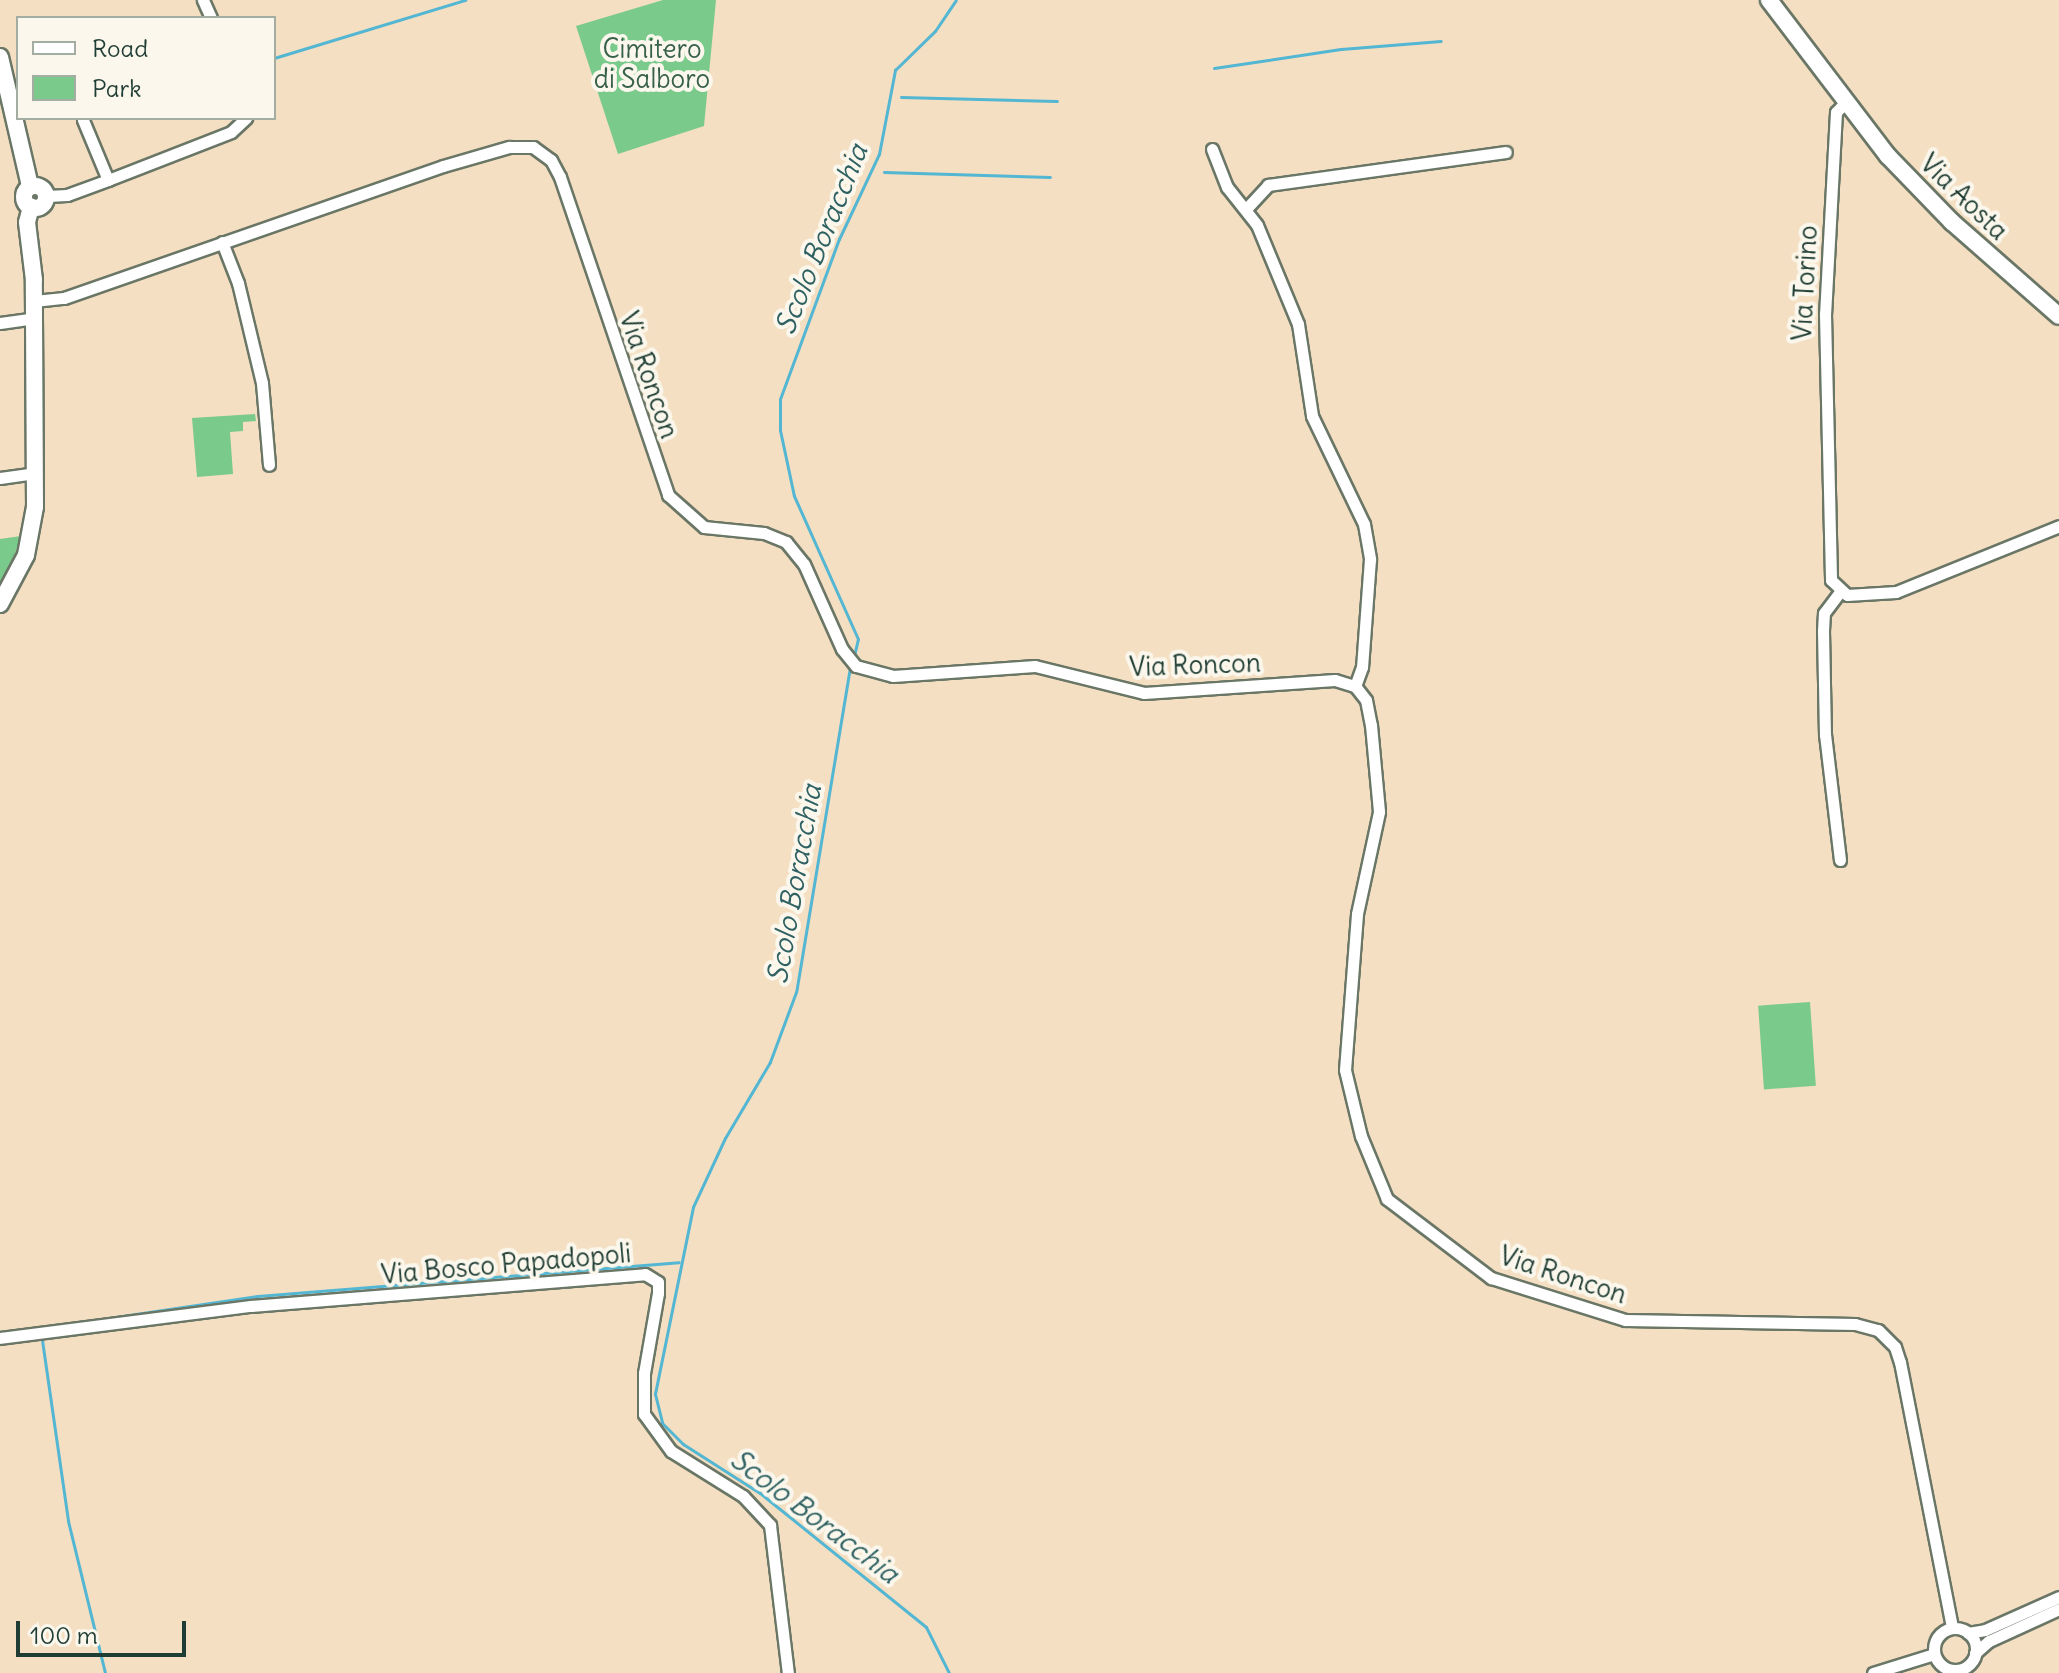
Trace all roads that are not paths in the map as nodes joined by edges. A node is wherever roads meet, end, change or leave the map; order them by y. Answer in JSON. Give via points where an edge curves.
{"nodes":[{"id":1,"x":1769,"y":0,"type":"edge"},
{"id":2,"x":0,"y":57,"type":"edge"},
{"id":3,"x":3,"y":95,"type":"edge"},
{"id":4,"x":1844,"y":104,"type":"junction"},
{"id":5,"x":83,"y":120,"type":"dead end"},
{"id":6,"x":244,"y":120,"type":"edge"},
{"id":7,"x":1212,"y":149,"type":"dead end"},
{"id":8,"x":1506,"y":152,"type":"dead end"},
{"id":9,"x":108,"y":180,"type":"junction"},
{"id":10,"x":30,"y":186,"type":"junction"},
{"id":11,"x":47,"y":196,"type":"junction"},
{"id":12,"x":31,"y":207,"type":"junction"},
{"id":13,"x":1246,"y":209,"type":"junction"},
{"id":14,"x":222,"y":242,"type":"junction"},
{"id":15,"x":34,"y":309,"type":"junction"},
{"id":16,"x":2059,"y":316,"type":"edge"},
{"id":17,"x":0,"y":323,"type":"edge"},
{"id":18,"x":269,"y":465,"type":"dead end"},
{"id":19,"x":35,"y":473,"type":"junction"},
{"id":20,"x":0,"y":478,"type":"edge"},
{"id":21,"x":2059,"y":526,"type":"edge"},
{"id":22,"x":1840,"y":592,"type":"junction"},
{"id":23,"x":0,"y":604,"type":"edge"},
{"id":24,"x":1355,"y":686,"type":"junction"},
{"id":25,"x":1840,"y":860,"type":"dead end"},
{"id":26,"x":0,"y":1338,"type":"edge"},
{"id":27,"x":2059,"y":1597,"type":"edge"},
{"id":28,"x":2059,"y":1609,"type":"edge"},
{"id":29,"x":1952,"y":1628,"type":"junction"},
{"id":30,"x":1968,"y":1633,"type":"junction"},
{"id":31,"x":1975,"y":1653,"type":"junction"},
{"id":32,"x":1934,"y":1654,"type":"junction"},
{"id":33,"x":1962,"y":1671,"type":"edge"},
{"id":34,"x":788,"y":1673,"type":"edge"},
{"id":35,"x":1873,"y":1673,"type":"edge"}],
"edges":[{"from":1,"to":4,"type":"street"},
{"from":2,"to":3,"type":"street"},
{"from":3,"to":10,"type":"street"},
{"from":4,"to":16,"type":"street","name":"Via Aosta","via":[[1952,222]]},
{"from":4,"to":22,"type":"street","name":"Via Torino","via":[[1836,112],[1825,325],[1829,570]]},
{"from":5,"to":9,"type":"street"},
{"from":6,"to":9,"type":"street","via":[[231,132]]},
{"from":7,"to":13,"type":"street","via":[[1227,187]]},
{"from":8,"to":13,"type":"street","via":[[1268,185]]},
{"from":9,"to":11,"type":"street","via":[[67,195]]},
{"from":10,"to":11,"type":"street","via":[[41,187]]},
{"from":10,"to":12,"type":"street","via":[[24,196]]},
{"from":11,"to":12,"type":"street","via":[[42,206]]},
{"from":12,"to":15,"type":"street","via":[[27,222]]},
{"from":13,"to":24,"type":"street","via":[[1298,324],[1312,416],[1364,524],[1369,575],[1362,667]]},
{"from":14,"to":15,"type":"street","name":"Via Roncon"},
{"from":14,"to":18,"type":"street","via":[[238,283],[262,383]]},
{"from":14,"to":24,"type":"street","name":"Via Roncon","via":[[509,147],[542,151],[560,177],[668,495],[704,527],[764,533],[786,542],[804,564],[856,666],[893,676],[1035,666],[1144,693],[1335,680]]},
{"from":15,"to":17,"type":"street","name":"Via Roncon"},
{"from":15,"to":19,"type":"street"},
{"from":19,"to":20,"type":"street"},
{"from":19,"to":23,"type":"street","via":[[30,539]]},
{"from":21,"to":22,"type":"street","via":[[1910,588],[1870,596]]},
{"from":22,"to":25,"type":"street","via":[[1824,613],[1823,631],[1825,735]]},
{"from":24,"to":29,"type":"street","name":"Via Roncon","via":[[1366,700],[1371,725],[1379,812],[1357,914],[1345,1070],[1361,1136],[1387,1199],[1491,1278],[1625,1320],[1837,1323],[1878,1330],[1895,1347],[1900,1362]]},
{"from":26,"to":34,"type":"street","name":"Via Bosco Papadopoli","via":[[251,1306],[645,1274],[658,1282],[658,1293],[644,1373],[644,1414],[671,1451],[743,1496],[770,1525]]},
{"from":27,"to":30,"type":"street"},
{"from":28,"to":31,"type":"street","via":[[1989,1641]]},
{"from":29,"to":30,"type":"street"},
{"from":29,"to":32,"type":"street","via":[[1936,1639]]},
{"from":30,"to":31,"type":"street"},
{"from":31,"to":33,"type":"street"},
{"from":32,"to":33,"type":"street","via":[[1944,1668]]},
{"from":32,"to":35,"type":"street"}]}
